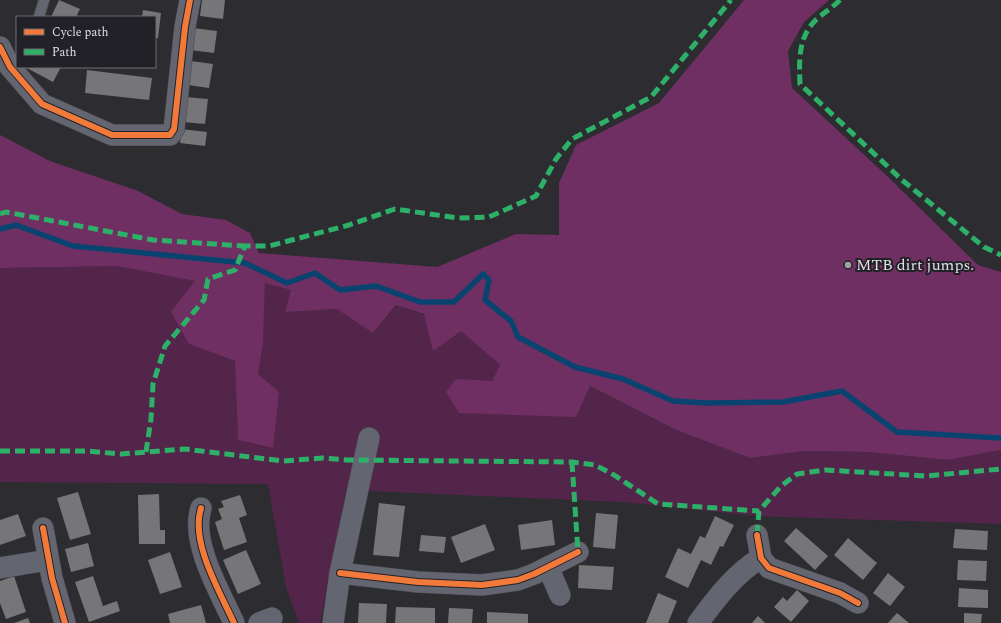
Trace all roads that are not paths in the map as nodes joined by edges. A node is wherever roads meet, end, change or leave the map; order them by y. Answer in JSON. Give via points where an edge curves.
{"nodes":[{"id":1,"x":44,"y":0,"type":"edge"},
{"id":2,"x":190,"y":0,"type":"edge"},
{"id":3,"x":39,"y":16,"type":"edge"},
{"id":4,"x":0,"y":47,"type":"edge"},
{"id":5,"x":13,"y":62,"type":"edge"},
{"id":6,"x":17,"y":68,"type":"edge"},
{"id":7,"x":369,"y":438,"type":"dead end"},
{"id":8,"x":201,"y":508,"type":"dead end"},
{"id":9,"x":43,"y":528,"type":"dead end"},
{"id":10,"x":757,"y":535,"type":"dead end"},
{"id":11,"x":578,"y":552,"type":"dead end"},
{"id":12,"x":762,"y":558,"type":"junction"},
{"id":13,"x":48,"y":560,"type":"junction"},
{"id":14,"x":548,"y":567,"type":"junction"},
{"id":15,"x":0,"y":568,"type":"edge"},
{"id":16,"x":340,"y":572,"type":"junction"},
{"id":17,"x":560,"y":595,"type":"dead end"},
{"id":18,"x":858,"y":603,"type":"dead end"},
{"id":19,"x":65,"y":623,"type":"edge"},
{"id":20,"x":234,"y":623,"type":"edge"},
{"id":21,"x":333,"y":623,"type":"edge"},
{"id":22,"x":698,"y":623,"type":"edge"}],
"edges":[{"from":1,"to":3,"type":"lane"},
{"from":2,"to":6,"type":"street","via":[[184,28],[174,129],[170,135],[112,135],[42,104]]},
{"from":4,"to":5,"type":"street"},
{"from":7,"to":16,"type":"street"},
{"from":8,"to":20,"type":"street","via":[[198,524],[201,544],[207,564]]},
{"from":9,"to":13,"type":"street"},
{"from":10,"to":12,"type":"street"},
{"from":11,"to":14,"type":"street"},
{"from":12,"to":18,"type":"street","via":[[769,568],[834,591]]},
{"from":12,"to":22,"type":"street","via":[[752,563],[739,576]]},
{"from":13,"to":15,"type":"street"},
{"from":13,"to":19,"type":"street"},
{"from":14,"to":16,"type":"street","via":[[518,580],[482,585],[418,582]]},
{"from":14,"to":17,"type":"street"},
{"from":16,"to":21,"type":"street"}]}
